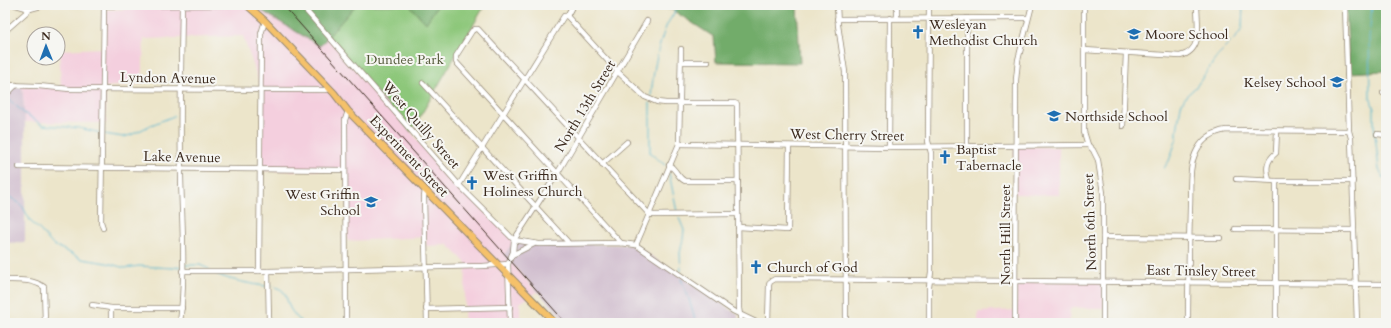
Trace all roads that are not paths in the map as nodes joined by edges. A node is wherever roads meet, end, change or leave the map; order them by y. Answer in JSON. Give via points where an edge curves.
{"nodes":[{"id":1,"x":16,"y":5,"type":"edge"},
{"id":2,"x":182,"y":5,"type":"edge"},
{"id":3,"x":238,"y":5,"type":"edge"},
{"id":4,"x":248,"y":5,"type":"edge"},
{"id":5,"x":301,"y":5,"type":"edge"},
{"id":6,"x":573,"y":5,"type":"edge"},
{"id":7,"x":837,"y":5,"type":"edge"},
{"id":8,"x":897,"y":5,"type":"edge"},
{"id":9,"x":929,"y":5,"type":"edge"},
{"id":10,"x":1032,"y":5,"type":"edge"},
{"id":11,"x":1084,"y":5,"type":"edge"},
{"id":12,"x":1197,"y":5,"type":"edge"},
{"id":13,"x":1345,"y":5,"type":"edge"},
{"id":14,"x":104,"y":6,"type":"edge"},
{"id":15,"x":29,"y":7,"type":"edge"},
{"id":16,"x":567,"y":16,"type":"junction"},
{"id":17,"x":890,"y":18,"type":"junction"},
{"id":18,"x":897,"y":18,"type":"junction"},
{"id":19,"x":929,"y":18,"type":"junction"},
{"id":20,"x":967,"y":18,"type":"junction"},
{"id":21,"x":1028,"y":18,"type":"junction"},
{"id":22,"x":837,"y":19,"type":"junction"},
{"id":23,"x":265,"y":21,"type":"junction"},
{"id":24,"x":647,"y":21,"type":"dead end"},
{"id":25,"x":5,"y":31,"type":"edge"},
{"id":26,"x":681,"y":49,"type":"dead end"},
{"id":27,"x":1084,"y":50,"type":"junction"},
{"id":28,"x":1126,"y":53,"type":"junction"},
{"id":29,"x":681,"y":62,"type":"junction"},
{"id":30,"x":708,"y":62,"type":"dead end"},
{"id":31,"x":618,"y":72,"type":"junction"},
{"id":32,"x":525,"y":81,"type":"junction"},
{"id":33,"x":423,"y":83,"type":"dead end"},
{"id":34,"x":5,"y":85,"type":"edge"},
{"id":35,"x":16,"y":85,"type":"junction"},
{"id":36,"x":103,"y":88,"type":"junction"},
{"id":37,"x":181,"y":89,"type":"junction"},
{"id":38,"x":330,"y":89,"type":"junction"},
{"id":39,"x":261,"y":90,"type":"junction"},
{"id":40,"x":6,"y":95,"type":"edge"},
{"id":41,"x":680,"y":103,"type":"junction"},
{"id":42,"x":348,"y":111,"type":"junction"},
{"id":43,"x":504,"y":115,"type":"junction"},
{"id":44,"x":1123,"y":126,"type":"dead end"},
{"id":45,"x":1277,"y":131,"type":"junction"},
{"id":46,"x":1349,"y":131,"type":"junction"},
{"id":47,"x":1377,"y":134,"type":"dead end"},
{"id":48,"x":1386,"y":135,"type":"edge"},
{"id":49,"x":578,"y":138,"type":"junction"},
{"id":50,"x":627,"y":142,"type":"dead end"},
{"id":51,"x":678,"y":144,"type":"junction"},
{"id":52,"x":738,"y":145,"type":"junction"},
{"id":53,"x":789,"y":146,"type":"junction"},
{"id":54,"x":846,"y":146,"type":"junction"},
{"id":55,"x":967,"y":146,"type":"junction"},
{"id":56,"x":1016,"y":146,"type":"junction"},
{"id":57,"x":1088,"y":146,"type":"junction"},
{"id":58,"x":889,"y":147,"type":"junction"},
{"id":59,"x":929,"y":147,"type":"junction"},
{"id":60,"x":483,"y":149,"type":"junction"},
{"id":61,"x":602,"y":164,"type":"junction"},
{"id":62,"x":669,"y":166,"type":"junction"},
{"id":63,"x":19,"y":167,"type":"dead end"},
{"id":64,"x":101,"y":167,"type":"junction"},
{"id":65,"x":181,"y":169,"type":"junction"},
{"id":66,"x":260,"y":169,"type":"junction"},
{"id":67,"x":345,"y":170,"type":"junction"},
{"id":68,"x":557,"y":174,"type":"junction"},
{"id":69,"x":1236,"y":179,"type":"dead end"},
{"id":70,"x":1269,"y":180,"type":"junction"},
{"id":71,"x":738,"y":181,"type":"junction"},
{"id":72,"x":1276,"y":181,"type":"junction"},
{"id":73,"x":1353,"y":181,"type":"junction"},
{"id":74,"x":459,"y":186,"type":"junction"},
{"id":75,"x":425,"y":190,"type":"junction"},
{"id":76,"x":536,"y":207,"type":"junction"},
{"id":77,"x":649,"y":214,"type":"junction"},
{"id":78,"x":737,"y":214,"type":"junction"},
{"id":79,"x":738,"y":227,"type":"junction"},
{"id":80,"x":103,"y":228,"type":"dead end"},
{"id":81,"x":1236,"y":229,"type":"dead end"},
{"id":82,"x":1276,"y":229,"type":"junction"},
{"id":83,"x":1354,"y":230,"type":"junction"},
{"id":84,"x":1103,"y":237,"type":"junction"},
{"id":85,"x":1189,"y":238,"type":"junction"},
{"id":86,"x":1220,"y":238,"type":"dead end"},
{"id":87,"x":514,"y":240,"type":"junction"},
{"id":88,"x":568,"y":243,"type":"junction"},
{"id":89,"x":621,"y":243,"type":"junction"},
{"id":90,"x":535,"y":244,"type":"junction"},
{"id":91,"x":636,"y":245,"type":"junction"},
{"id":92,"x":512,"y":255,"type":"junction"},
{"id":93,"x":508,"y":264,"type":"junction"},
{"id":94,"x":499,"y":265,"type":"junction"},
{"id":95,"x":425,"y":267,"type":"junction"},
{"id":96,"x":345,"y":269,"type":"junction"},
{"id":97,"x":182,"y":271,"type":"junction"},
{"id":98,"x":259,"y":271,"type":"junction"},
{"id":99,"x":268,"y":271,"type":"junction"},
{"id":100,"x":509,"y":276,"type":"junction"},
{"id":101,"x":846,"y":279,"type":"junction"},
{"id":102,"x":5,"y":280,"type":"edge"},
{"id":103,"x":930,"y":280,"type":"junction"},
{"id":104,"x":1016,"y":280,"type":"junction"},
{"id":105,"x":1103,"y":281,"type":"junction"},
{"id":106,"x":1188,"y":281,"type":"junction"},
{"id":107,"x":1276,"y":283,"type":"junction"},
{"id":108,"x":1357,"y":283,"type":"junction"},
{"id":109,"x":1386,"y":284,"type":"edge"},
{"id":110,"x":92,"y":305,"type":"dead end"},
{"id":111,"x":510,"y":307,"type":"junction"},
{"id":112,"x":111,"y":308,"type":"junction"},
{"id":113,"x":182,"y":308,"type":"junction"},
{"id":114,"x":426,"y":309,"type":"junction"},
{"id":115,"x":740,"y":315,"type":"junction"},
{"id":116,"x":46,"y":323,"type":"edge"},
{"id":117,"x":111,"y":323,"type":"edge"},
{"id":118,"x":180,"y":323,"type":"edge"},
{"id":119,"x":269,"y":323,"type":"edge"},
{"id":120,"x":346,"y":323,"type":"edge"},
{"id":121,"x":427,"y":323,"type":"edge"},
{"id":122,"x":510,"y":323,"type":"edge"},
{"id":123,"x":555,"y":323,"type":"edge"},
{"id":124,"x":741,"y":323,"type":"edge"},
{"id":125,"x":758,"y":323,"type":"edge"},
{"id":126,"x":768,"y":323,"type":"edge"},
{"id":127,"x":846,"y":323,"type":"edge"},
{"id":128,"x":929,"y":323,"type":"edge"},
{"id":129,"x":1015,"y":323,"type":"edge"},
{"id":130,"x":1103,"y":323,"type":"edge"},
{"id":131,"x":1188,"y":323,"type":"edge"},
{"id":132,"x":1276,"y":323,"type":"edge"},
{"id":133,"x":1357,"y":323,"type":"edge"}],
"edges":[{"from":1,"to":15,"type":"street"},
{"from":2,"to":3,"type":"street"},
{"from":2,"to":14,"type":"street"},
{"from":2,"to":37,"type":"street"},
{"from":4,"to":23,"type":"main road","name":"Experiment Street"},
{"from":5,"to":74,"type":"street","name":"West Quilly Street"},
{"from":6,"to":16,"type":"street"},
{"from":7,"to":22,"type":"street"},
{"from":8,"to":18,"type":"street"},
{"from":9,"to":19,"type":"street"},
{"from":10,"to":21,"type":"street","name":"North Hill Street"},
{"from":11,"to":27,"type":"street","name":"North 6th Street"},
{"from":12,"to":28,"type":"street","via":[[1198,34],[1192,51],[1180,56]]},
{"from":13,"to":46,"type":"street"},
{"from":14,"to":15,"type":"street"},
{"from":14,"to":36,"type":"street"},
{"from":15,"to":25,"type":"street"},
{"from":16,"to":31,"type":"street"},
{"from":16,"to":32,"type":"street","via":[[564,16]]},
{"from":17,"to":18,"type":"street"},
{"from":17,"to":22,"type":"street"},
{"from":17,"to":58,"type":"street"},
{"from":18,"to":19,"type":"street"},
{"from":19,"to":20,"type":"street"},
{"from":19,"to":59,"type":"street"},
{"from":20,"to":21,"type":"street"},
{"from":20,"to":55,"type":"street"},
{"from":21,"to":56,"type":"street","name":"North Hill Street","via":[[1016,80]]},
{"from":22,"to":54,"type":"street","via":[[845,72]]},
{"from":23,"to":38,"type":"main road","name":"Experiment Street"},
{"from":23,"to":39,"type":"street","via":[[261,34]]},
{"from":24,"to":31,"type":"street","name":"North 13th Street"},
{"from":26,"to":29,"type":"street"},
{"from":27,"to":28,"type":"street"},
{"from":27,"to":57,"type":"street","name":"North 6th Street","via":[[1084,132]]},
{"from":28,"to":44,"type":"street"},
{"from":29,"to":30,"type":"street"},
{"from":29,"to":41,"type":"street"},
{"from":31,"to":41,"type":"street","via":[[650,100]]},
{"from":31,"to":49,"type":"street","name":"North 13th Street"},
{"from":32,"to":43,"type":"street"},
{"from":32,"to":43,"type":"street","via":[[478,30],[472,30],[456,56],[456,62]]},
{"from":32,"to":49,"type":"street"},
{"from":33,"to":60,"type":"street"},
{"from":34,"to":35,"type":"street","name":"Lyndon Avenue"},
{"from":35,"to":36,"type":"street","name":"Lyndon Avenue","via":[[70,89]]},
{"from":35,"to":40,"type":"street"},
{"from":36,"to":37,"type":"street","name":"Lyndon Avenue"},
{"from":36,"to":64,"type":"street"},
{"from":37,"to":39,"type":"street","name":"Lyndon Avenue"},
{"from":37,"to":65,"type":"street"},
{"from":38,"to":39,"type":"street","name":"Lyndon Avenue"},
{"from":38,"to":42,"type":"main road","name":"Experiment Street"},
{"from":39,"to":66,"type":"street"},
{"from":41,"to":51,"type":"street"},
{"from":41,"to":52,"type":"street","via":[[737,104]]},
{"from":42,"to":67,"type":"street","via":[[345,120]]},
{"from":42,"to":75,"type":"main road","name":"Experiment Street"},
{"from":43,"to":60,"type":"street"},
{"from":43,"to":68,"type":"street"},
{"from":45,"to":46,"type":"street"},
{"from":45,"to":70,"type":"street","via":[[1276,153],[1266,167]]},
{"from":45,"to":85,"type":"street","via":[[1226,130],[1204,140],[1197,149],[1192,168]]},
{"from":46,"to":73,"type":"street"},
{"from":47,"to":48,"type":"street"},
{"from":49,"to":61,"type":"street"},
{"from":49,"to":68,"type":"street","name":"North 13th Street"},
{"from":50,"to":61,"type":"street"},
{"from":51,"to":52,"type":"street","name":"West Cherry Street"},
{"from":51,"to":62,"type":"street"},
{"from":52,"to":53,"type":"street","name":"West Cherry Street"},
{"from":52,"to":71,"type":"street"},
{"from":53,"to":54,"type":"street","name":"West Cherry Street"},
{"from":53,"to":79,"type":"street","via":[[788,230]]},
{"from":54,"to":58,"type":"street","name":"West Cherry Street"},
{"from":54,"to":101,"type":"street"},
{"from":55,"to":56,"type":"street","name":"West Cherry Street"},
{"from":55,"to":59,"type":"street","name":"West Cherry Street"},
{"from":56,"to":57,"type":"street","name":"West Cherry Street"},
{"from":56,"to":104,"type":"street","name":"North Hill Street"},
{"from":57,"to":84,"type":"street","name":"North 6th Street","via":[[1098,160],[1101,176]]},
{"from":58,"to":59,"type":"street","name":"West Cherry Street"},
{"from":59,"to":103,"type":"street"},
{"from":60,"to":74,"type":"street"},
{"from":60,"to":76,"type":"street"},
{"from":61,"to":77,"type":"street"},
{"from":62,"to":71,"type":"street","via":[[685,181]]},
{"from":62,"to":77,"type":"street"},
{"from":63,"to":64,"type":"street","name":"Lake Avenue"},
{"from":64,"to":65,"type":"street","name":"Lake Avenue"},
{"from":64,"to":80,"type":"street"},
{"from":65,"to":66,"type":"street","name":"Lake Avenue"},
{"from":65,"to":97,"type":"street"},
{"from":66,"to":67,"type":"street","name":"Lake Avenue"},
{"from":66,"to":98,"type":"street"},
{"from":67,"to":96,"type":"street"},
{"from":68,"to":76,"type":"street","name":"North 13th Street"},
{"from":68,"to":89,"type":"street"},
{"from":69,"to":70,"type":"street"},
{"from":70,"to":72,"type":"street"},
{"from":71,"to":78,"type":"street"},
{"from":72,"to":73,"type":"street"},
{"from":72,"to":82,"type":"street"},
{"from":73,"to":83,"type":"street"},
{"from":74,"to":87,"type":"street","name":"West Quilly Street"},
{"from":75,"to":94,"type":"main road","name":"Experiment Street"},
{"from":75,"to":95,"type":"street"},
{"from":76,"to":87,"type":"street","name":"North 13th Street"},
{"from":76,"to":88,"type":"street"},
{"from":77,"to":78,"type":"street"},
{"from":77,"to":91,"type":"street"},
{"from":78,"to":79,"type":"street"},
{"from":79,"to":115,"type":"street"},
{"from":81,"to":82,"type":"street"},
{"from":82,"to":83,"type":"street"},
{"from":82,"to":107,"type":"street"},
{"from":83,"to":108,"type":"street"},
{"from":84,"to":85,"type":"street"},
{"from":84,"to":105,"type":"street","name":"North 6th Street"},
{"from":85,"to":86,"type":"street"},
{"from":85,"to":106,"type":"street"},
{"from":87,"to":90,"type":"street"},
{"from":87,"to":92,"type":"street","name":"North 13th Street"},
{"from":88,"to":89,"type":"street"},
{"from":88,"to":90,"type":"street"},
{"from":89,"to":91,"type":"street"},
{"from":90,"to":92,"type":"street"},
{"from":91,"to":115,"type":"street"},
{"from":92,"to":93,"type":"street","name":"North 13th Street"},
{"from":93,"to":94,"type":"street"},
{"from":93,"to":100,"type":"street","name":"North 13th Street"},
{"from":94,"to":95,"type":"street"},
{"from":94,"to":100,"type":"main road","name":"Experiment Street"},
{"from":95,"to":96,"type":"street"},
{"from":95,"to":114,"type":"street"},
{"from":96,"to":99,"type":"street"},
{"from":96,"to":120,"type":"street"},
{"from":97,"to":98,"type":"street"},
{"from":97,"to":113,"type":"street"},
{"from":98,"to":99,"type":"street"},
{"from":99,"to":119,"type":"street"},
{"from":100,"to":111,"type":"street","name":"North 13th Street"},
{"from":100,"to":123,"type":"main road","name":"Experiment Street"},
{"from":101,"to":103,"type":"street","name":"East Tinsley Street"},
{"from":101,"to":126,"type":"street","name":"East Tinsley Street","via":[[775,279],[770,282],[768,289]]},
{"from":101,"to":127,"type":"street"},
{"from":102,"to":116,"type":"street","via":[[39,283],[44,287]]},
{"from":103,"to":104,"type":"street","name":"East Tinsley Street"},
{"from":103,"to":128,"type":"street"},
{"from":104,"to":105,"type":"street","name":"East Tinsley Street"},
{"from":104,"to":129,"type":"street","name":"North Hill Street"},
{"from":105,"to":106,"type":"street","name":"East Tinsley Street"},
{"from":105,"to":130,"type":"street","name":"North 6th Street"},
{"from":106,"to":107,"type":"street","name":"East Tinsley Street"},
{"from":106,"to":131,"type":"street"},
{"from":107,"to":108,"type":"street","name":"East Tinsley Street"},
{"from":107,"to":132,"type":"street"},
{"from":108,"to":109,"type":"street","name":"East Tinsley Street"},
{"from":108,"to":133,"type":"street"},
{"from":110,"to":112,"type":"street"},
{"from":111,"to":114,"type":"street"},
{"from":111,"to":122,"type":"street","name":"North 13th Street"},
{"from":112,"to":113,"type":"street"},
{"from":112,"to":117,"type":"street"},
{"from":113,"to":118,"type":"street"},
{"from":114,"to":121,"type":"street"},
{"from":115,"to":124,"type":"street"},
{"from":115,"to":125,"type":"street"}]}
